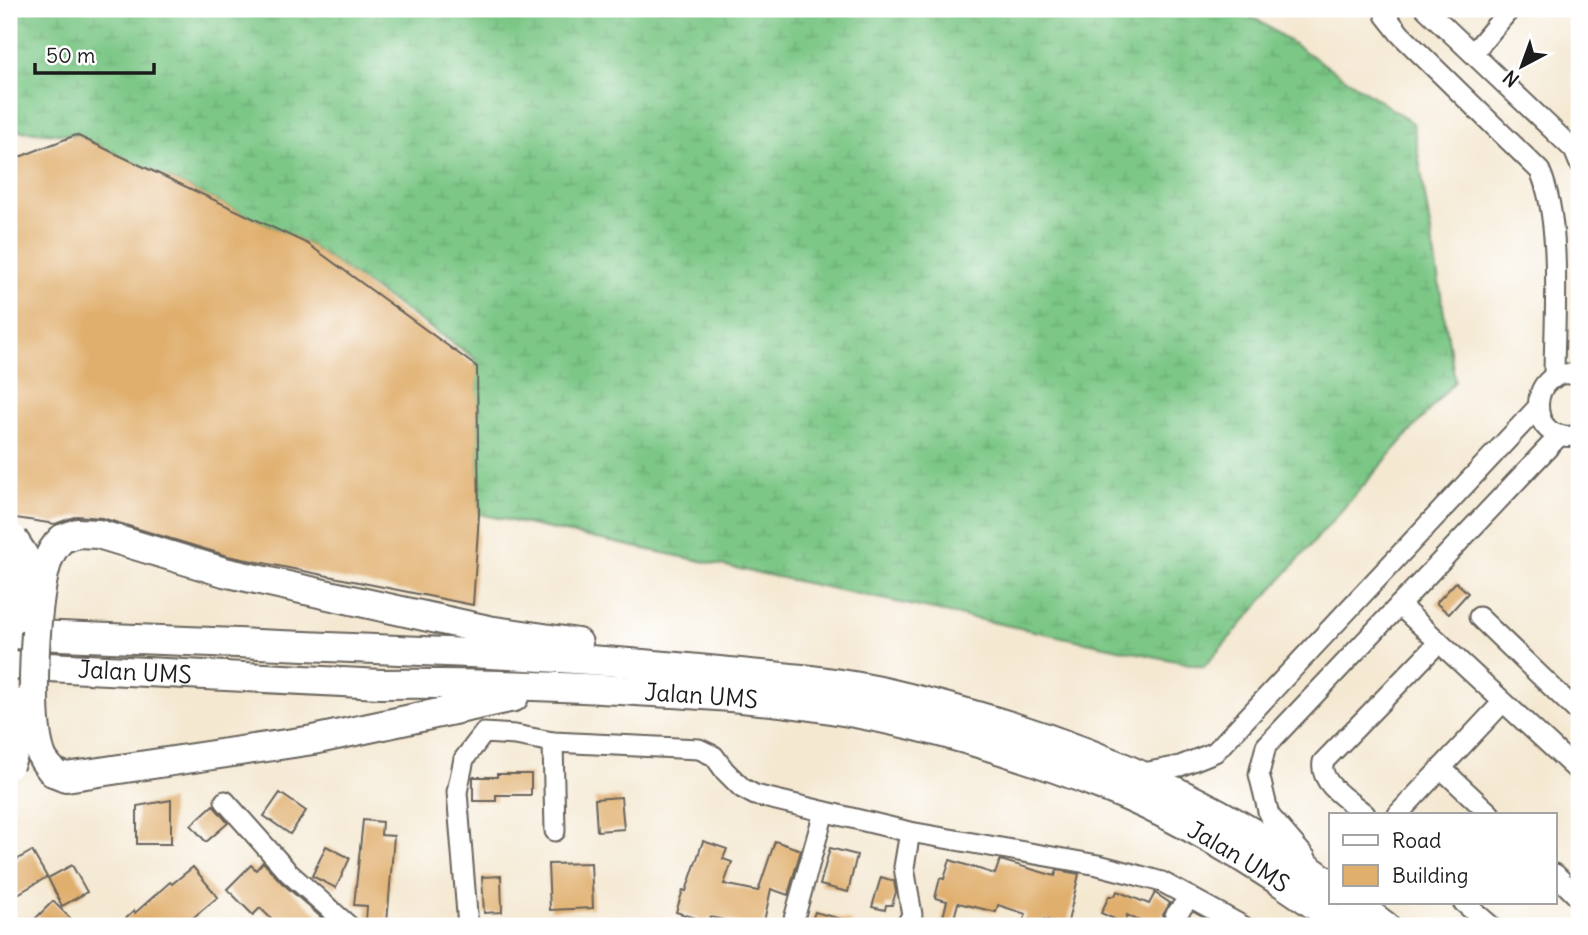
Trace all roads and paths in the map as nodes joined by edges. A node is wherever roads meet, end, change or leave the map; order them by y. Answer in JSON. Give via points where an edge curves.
{"nodes":[{"id":1,"x":1385,"y":9,"type":"edge"},
{"id":2,"x":1426,"y":9,"type":"edge"},
{"id":3,"x":1510,"y":9,"type":"edge"},
{"id":4,"x":1473,"y":53,"type":"junction"},
{"id":5,"x":1579,"y":162,"type":"edge"},
{"id":6,"x":1579,"y":376,"type":"edge"},
{"id":7,"x":1553,"y":378,"type":"junction"},
{"id":8,"x":1537,"y":408,"type":"junction"},
{"id":9,"x":1572,"y":437,"type":"edge"},
{"id":10,"x":11,"y":538,"type":"edge"},
{"id":11,"x":1399,"y":605,"type":"junction"},
{"id":12,"x":1479,"y":617,"type":"dead end"},
{"id":13,"x":9,"y":635,"type":"edge"},
{"id":14,"x":1438,"y":642,"type":"junction"},
{"id":15,"x":629,"y":662,"type":"junction"},
{"id":16,"x":9,"y":666,"type":"edge"},
{"id":17,"x":558,"y":687,"type":"junction"},
{"id":18,"x":1503,"y":702,"type":"junction"},
{"id":19,"x":1579,"y":713,"type":"edge"},
{"id":20,"x":553,"y":742,"type":"junction"},
{"id":21,"x":9,"y":765,"type":"edge"},
{"id":22,"x":1441,"y":768,"type":"junction"},
{"id":23,"x":1579,"y":772,"type":"edge"},
{"id":24,"x":1137,"y":775,"type":"junction"},
{"id":25,"x":225,"y":801,"type":"dead end"},
{"id":26,"x":824,"y":812,"type":"junction"},
{"id":27,"x":1363,"y":813,"type":"edge"},
{"id":28,"x":1399,"y":813,"type":"edge"},
{"id":29,"x":1489,"y":813,"type":"edge"},
{"id":30,"x":555,"y":831,"type":"dead end"},
{"id":31,"x":910,"y":832,"type":"junction"},
{"id":32,"x":1556,"y":875,"type":"edge"},
{"id":33,"x":1327,"y":882,"type":"edge"},
{"id":34,"x":1190,"y":897,"type":"junction"},
{"id":35,"x":1579,"y":898,"type":"edge"},
{"id":36,"x":1356,"y":904,"type":"edge"},
{"id":37,"x":1465,"y":904,"type":"edge"},
{"id":38,"x":1175,"y":916,"type":"dead end"},
{"id":39,"x":349,"y":926,"type":"edge"},
{"id":40,"x":468,"y":926,"type":"edge"},
{"id":41,"x":792,"y":926,"type":"edge"},
{"id":42,"x":906,"y":926,"type":"edge"},
{"id":43,"x":1243,"y":926,"type":"edge"},
{"id":44,"x":1344,"y":926,"type":"edge"},
{"id":45,"x":1385,"y":926,"type":"edge"},
{"id":46,"x":1490,"y":926,"type":"edge"}],
"edges":[{"from":1,"to":7,"type":"street","via":[[1400,34],[1540,171],[1553,225]]},
{"from":2,"to":4,"type":"street"},
{"from":3,"to":4,"type":"street"},
{"from":4,"to":5,"type":"street","via":[[1574,150]]},
{"from":6,"to":7,"type":"street"},
{"from":7,"to":8,"type":"street","via":[[1541,390]]},
{"from":8,"to":9,"type":"street","via":[[1544,425]]},
{"from":8,"to":24,"type":"street","via":[[1215,752],[1180,766]]},
{"from":9,"to":11,"type":"street"},
{"from":10,"to":21,"type":"highway","bridge":true,"via":[[24,556],[23,713]]},
{"from":11,"to":14,"type":"street"},
{"from":11,"to":33,"type":"street","via":[[1265,746],[1259,774],[1269,815]]},
{"from":12,"to":19,"type":"street"},
{"from":13,"to":15,"type":"highway","name":"Jalan UMS"},
{"from":14,"to":18,"type":"street"},
{"from":14,"to":27,"type":"street","via":[[1323,762],[1322,772],[1329,783]]},
{"from":15,"to":17,"type":"highway","bridge":true,"via":[[576,642],[488,630],[223,572],[98,534],[62,538],[45,566],[34,673],[36,732],[41,756],[52,772],[66,777],[313,740]]},
{"from":15,"to":24,"type":"highway","name":"Jalan UMS","via":[[890,693],[1026,730]]},
{"from":16,"to":17,"type":"highway","name":"Jalan UMS","via":[[382,684]]},
{"from":17,"to":44,"type":"highway","name":"Jalan UMS","via":[[804,705],[956,736],[1104,787],[1198,832],[1285,883]]},
{"from":18,"to":22,"type":"street"},
{"from":18,"to":23,"type":"street"},
{"from":20,"to":26,"type":"street","via":[[699,749],[714,756],[749,792]]},
{"from":20,"to":30,"type":"street"},
{"from":20,"to":40,"type":"street","via":[[484,733],[464,759],[457,792]]},
{"from":22,"to":28,"type":"street"},
{"from":22,"to":29,"type":"street"},
{"from":24,"to":33,"type":"highway","name":"Jalan UMS","via":[[1251,831]]},
{"from":25,"to":39,"type":"street","via":[[289,873]]},
{"from":26,"to":31,"type":"street"},
{"from":26,"to":41,"type":"street"},
{"from":31,"to":34,"type":"street","via":[[1098,865],[1162,882]]},
{"from":31,"to":42,"type":"street","via":[[904,867],[912,915]]},
{"from":32,"to":35,"type":"street"},
{"from":34,"to":38,"type":"street"},
{"from":34,"to":43,"type":"street"},
{"from":36,"to":45,"type":"highway"},
{"from":37,"to":46,"type":"street"}]}
